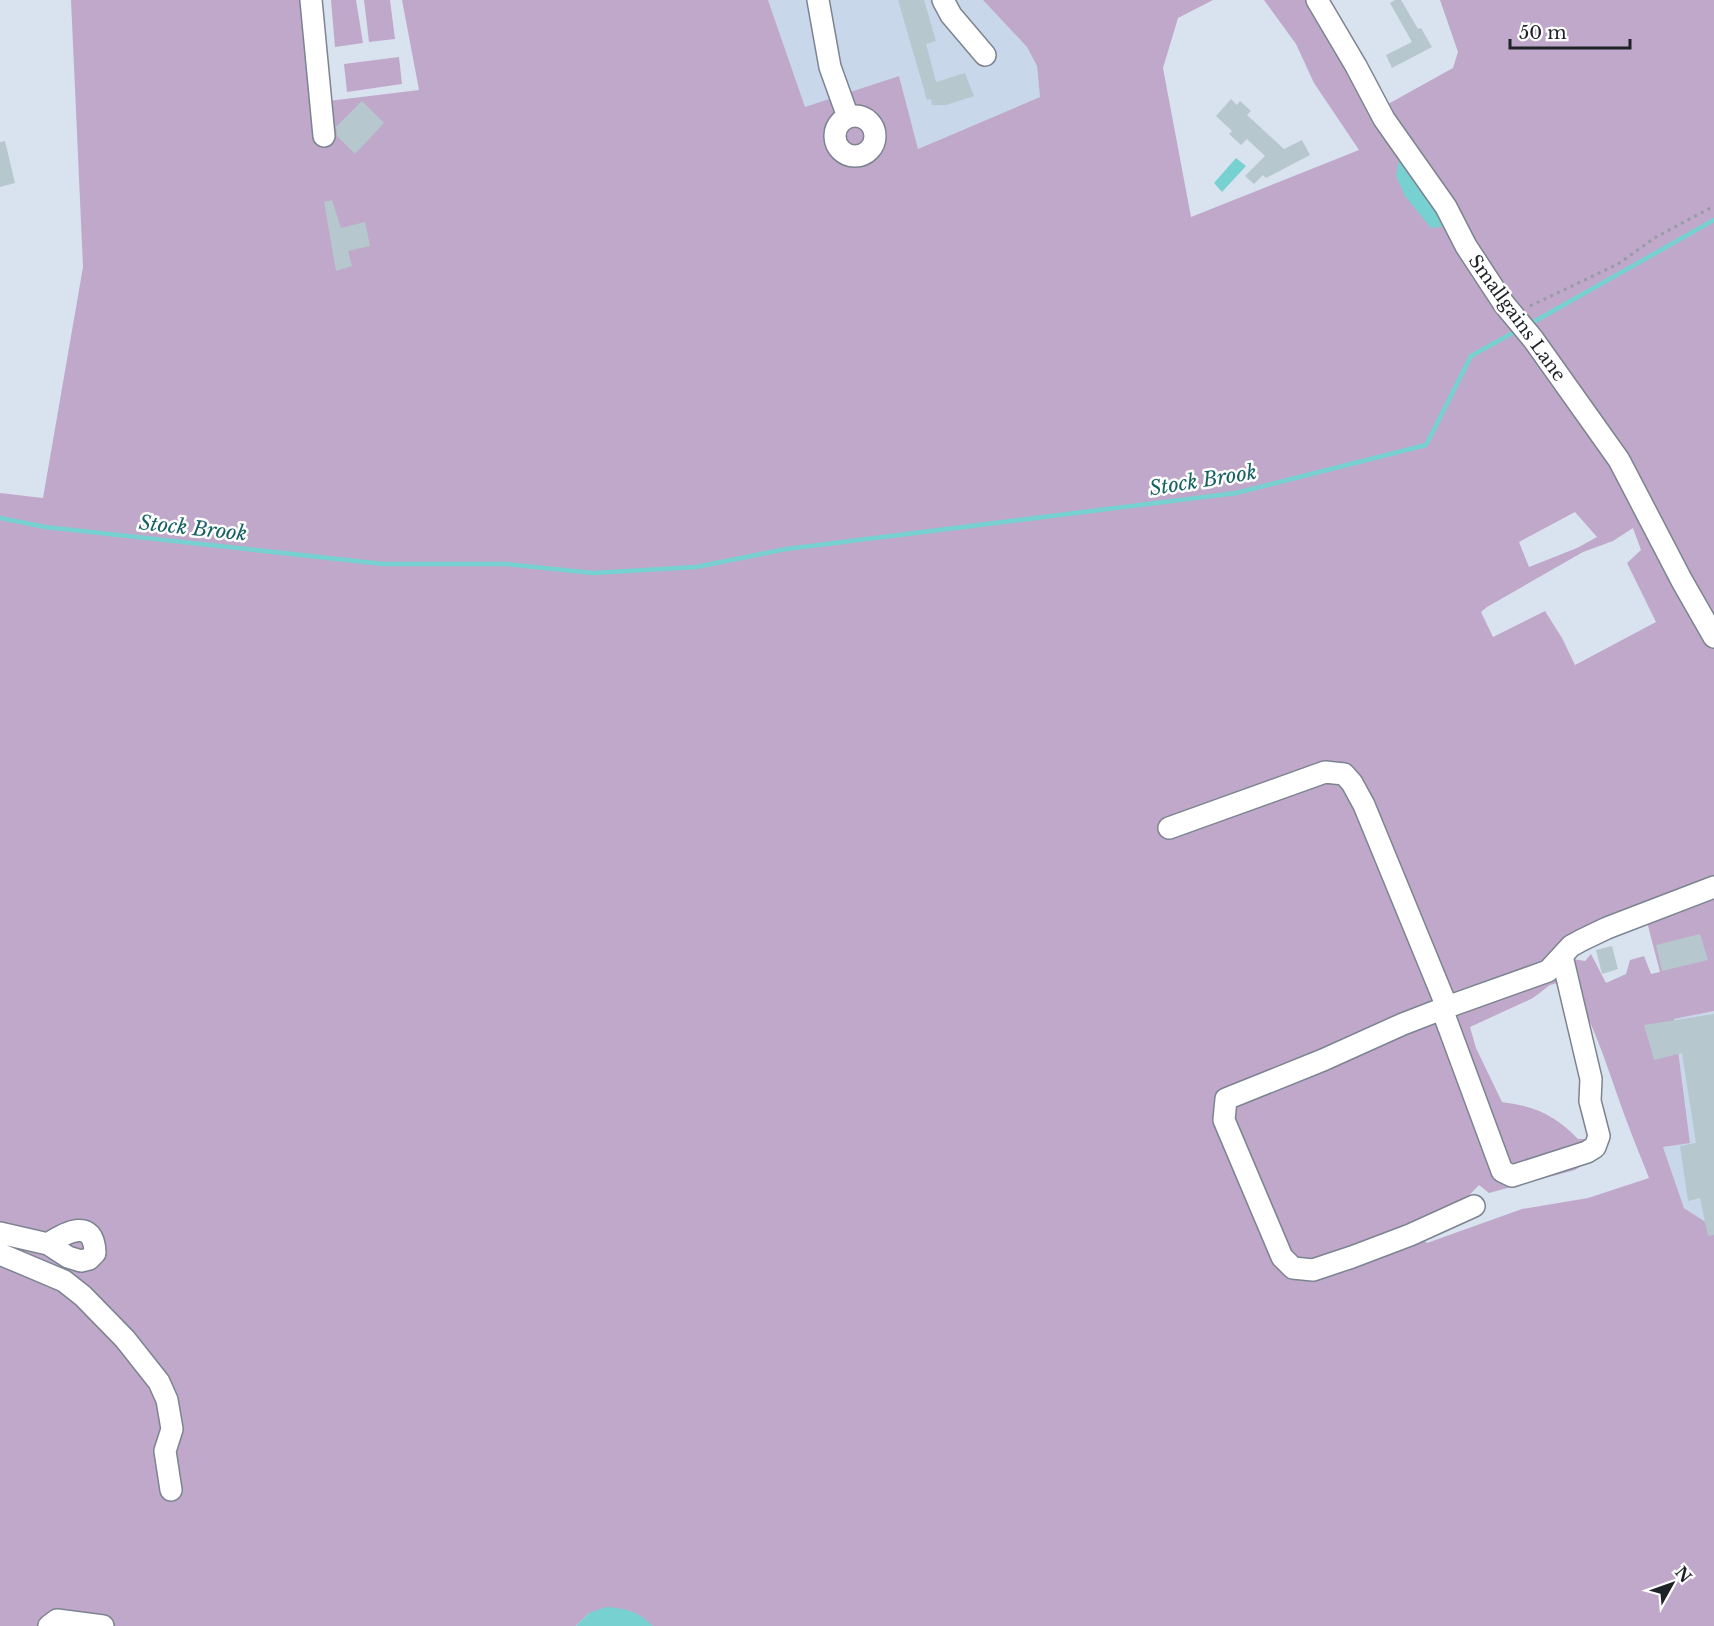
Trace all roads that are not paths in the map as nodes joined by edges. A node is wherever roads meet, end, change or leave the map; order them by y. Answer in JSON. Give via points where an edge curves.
{"nodes":[{"id":1,"x":311,"y":0,"type":"edge"},
{"id":2,"x":818,"y":0,"type":"edge"},
{"id":3,"x":943,"y":0,"type":"edge"},
{"id":4,"x":1317,"y":0,"type":"edge"},
{"id":5,"x":985,"y":55,"type":"dead end"},
{"id":6,"x":848,"y":117,"type":"dead end"},
{"id":7,"x":324,"y":136,"type":"dead end"},
{"id":8,"x":1714,"y":638,"type":"edge"},
{"id":9,"x":1169,"y":828,"type":"dead end"},
{"id":10,"x":1714,"y":887,"type":"edge"},
{"id":11,"x":1562,"y":956,"type":"junction"},
{"id":12,"x":1444,"y":1008,"type":"junction"},
{"id":13,"x":1474,"y":1206,"type":"dead end"},
{"id":14,"x":0,"y":1233,"type":"edge"},
{"id":15,"x":48,"y":1244,"type":"dead end"},
{"id":16,"x":0,"y":1254,"type":"edge"},
{"id":17,"x":171,"y":1490,"type":"dead end"},
{"id":18,"x":49,"y":1626,"type":"edge"},
{"id":19,"x":103,"y":1626,"type":"edge"}],
"edges":[{"from":1,"to":7,"type":"street"},
{"from":2,"to":6,"type":"street","via":[[830,67]]},
{"from":3,"to":5,"type":"street"},
{"from":4,"to":8,"type":"street","name":"Smallgains Lane","via":[[1384,119],[1446,207],[1466,246],[1619,460]]},
{"from":9,"to":12,"type":"street","via":[[1324,772],[1344,774],[1364,806]]},
{"from":10,"to":11,"type":"street","via":[[1607,928],[1571,946]]},
{"from":11,"to":12,"type":"street","via":[[1548,971]]},
{"from":11,"to":12,"type":"street","via":[[1591,1079],[1590,1101],[1599,1136],[1587,1152],[1512,1176],[1502,1171]]},
{"from":12,"to":13,"type":"street","via":[[1226,1100],[1224,1120],[1282,1257],[1293,1268],[1313,1270],[1410,1235]]},
{"from":14,"to":15,"type":"street"},
{"from":16,"to":17,"type":"street","via":[[64,1281],[83,1296],[159,1382],[172,1429],[165,1451]]},
{"from":18,"to":19,"type":"street","via":[[57,1620]]}]}
